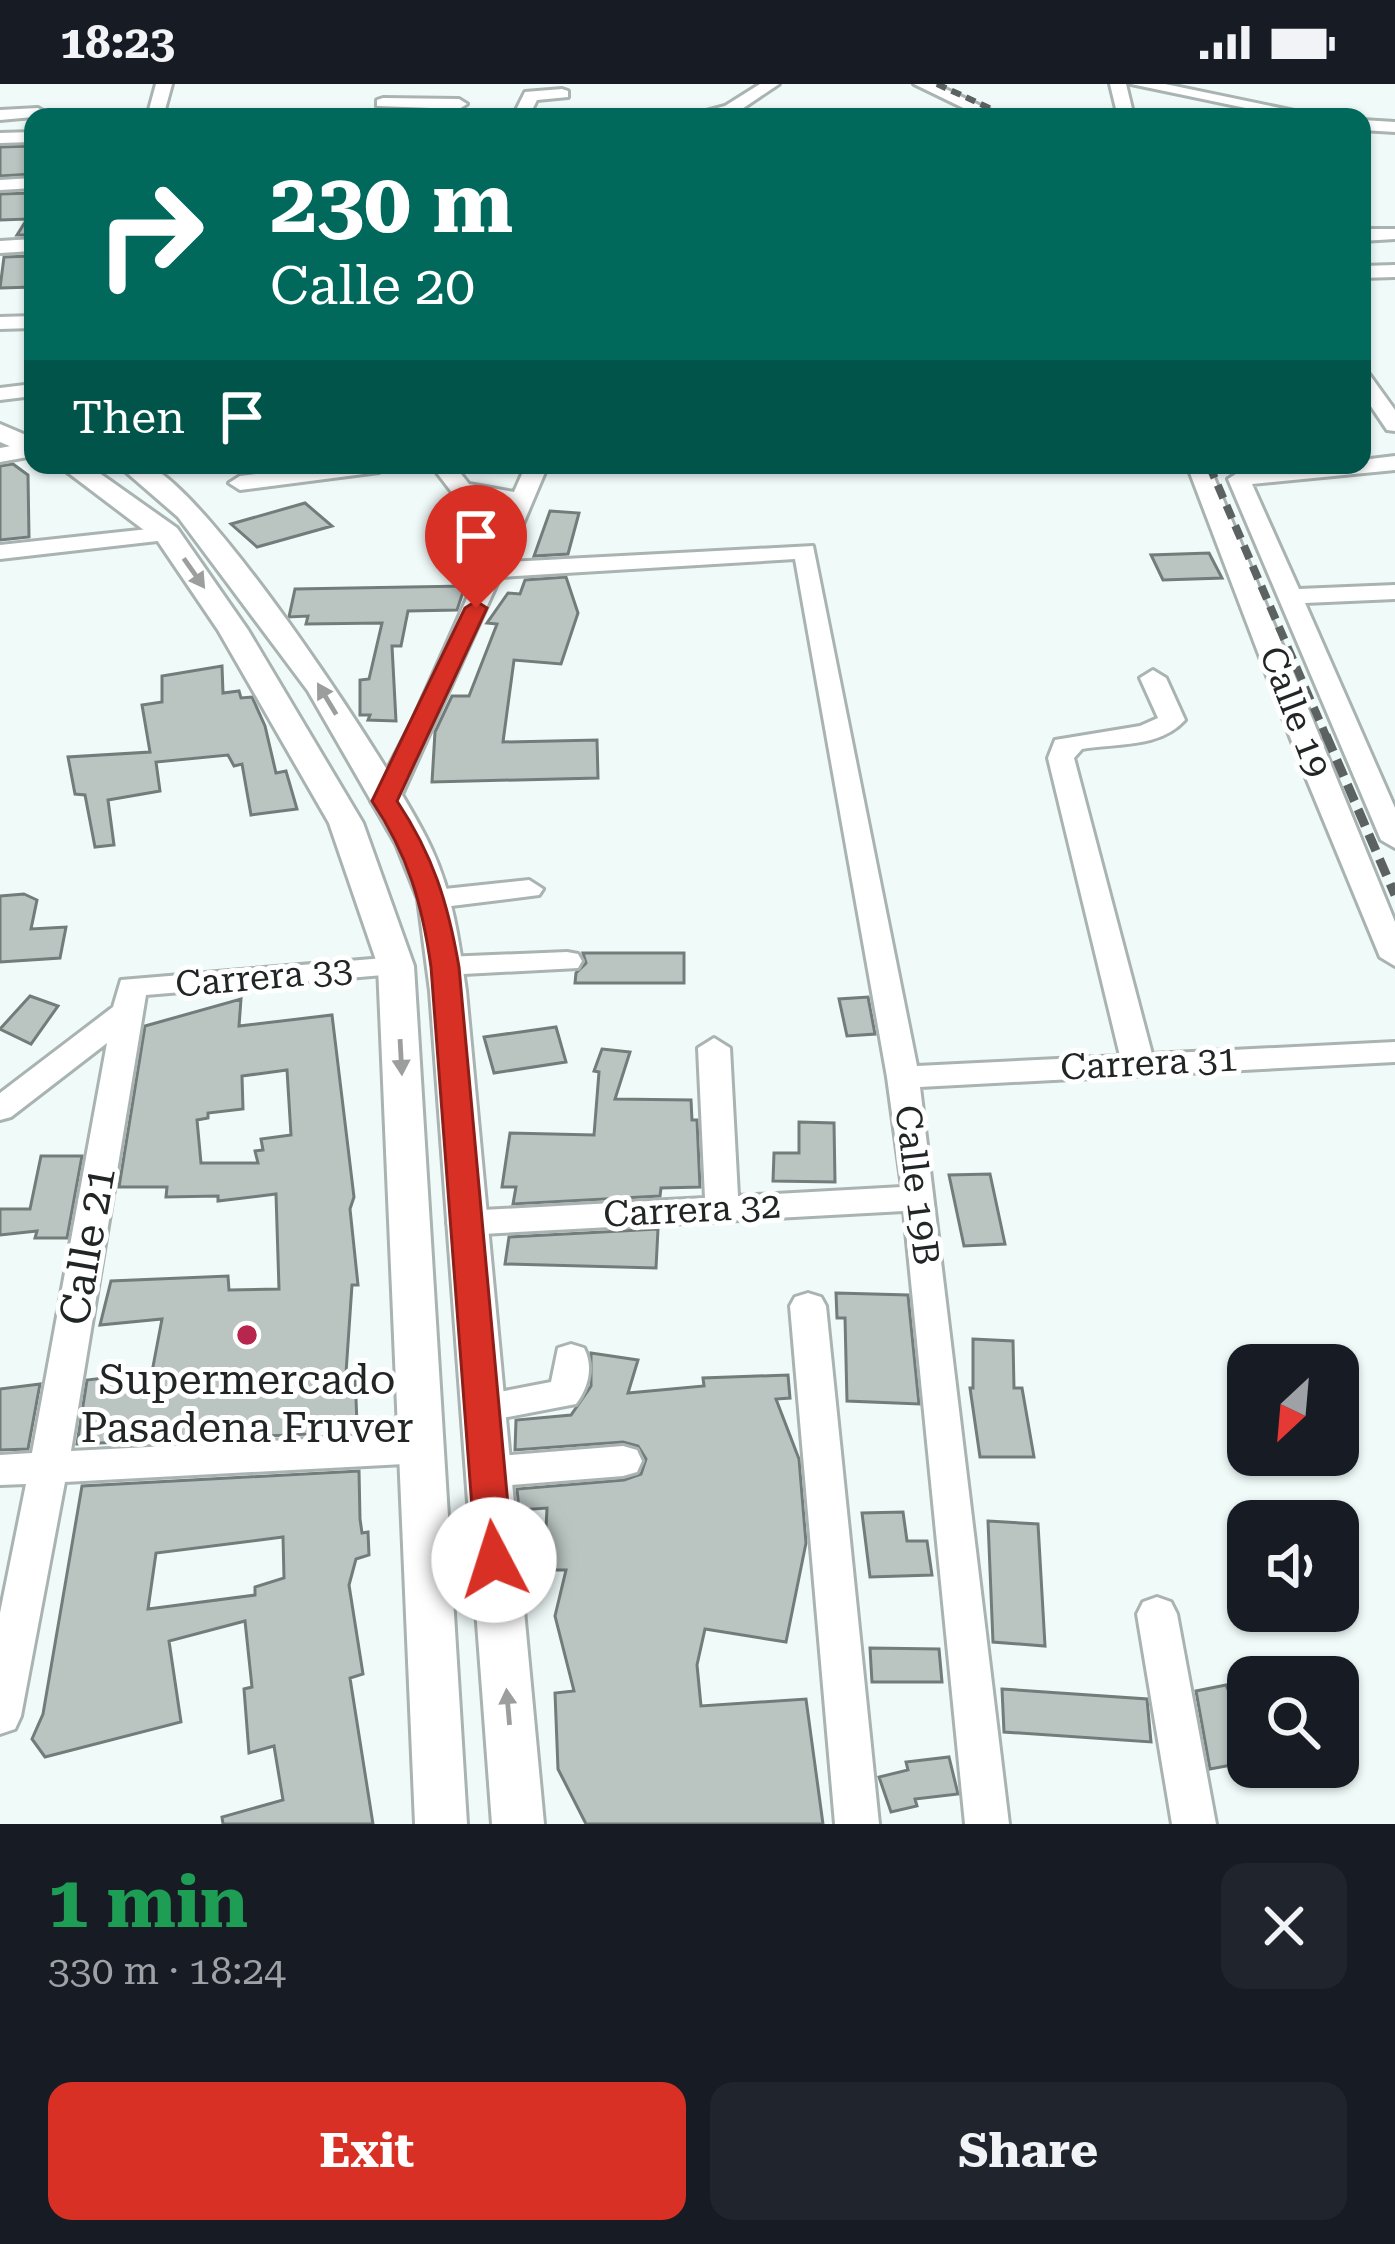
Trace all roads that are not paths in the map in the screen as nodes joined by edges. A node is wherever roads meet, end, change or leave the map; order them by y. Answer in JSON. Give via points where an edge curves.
{"nodes":[{"id":1,"x":771,"y":84,"type":"edge"},
{"id":2,"x":922,"y":84,"type":"edge"},
{"id":3,"x":1139,"y":84,"type":"edge"},
{"id":4,"x":1181,"y":88,"type":"edge"},
{"id":5,"x":562,"y":94,"type":"dead end"},
{"id":6,"x":383,"y":103,"type":"dead end"},
{"id":7,"x":456,"y":108,"type":"edge"},
{"id":8,"x":525,"y":108,"type":"edge"},
{"id":9,"x":733,"y":108,"type":"edge"},
{"id":10,"x":976,"y":108,"type":"edge"},
{"id":11,"x":1273,"y":108,"type":"edge"},
{"id":12,"x":1371,"y":391,"type":"edge"},
{"id":13,"x":1395,"y":424,"type":"edge"},
{"id":14,"x":84,"y":474,"type":"edge"},
{"id":15,"x":142,"y":474,"type":"edge"},
{"id":16,"x":305,"y":474,"type":"edge"},
{"id":17,"x":450,"y":474,"type":"edge"},
{"id":18,"x":534,"y":474,"type":"edge"},
{"id":19,"x":1201,"y":474,"type":"edge"},
{"id":20,"x":1288,"y":474,"type":"edge"},
{"id":21,"x":240,"y":482,"type":"dead end"},
{"id":22,"x":525,"y":500,"type":"junction"},
{"id":23,"x":167,"y":534,"type":"junction"},
{"id":24,"x":0,"y":552,"type":"edge"},
{"id":25,"x":494,"y":570,"type":"junction"},
{"id":26,"x":1395,"y":592,"type":"edge"},
{"id":27,"x":1288,"y":597,"type":"junction"},
{"id":28,"x":1153,"y":678,"type":"dead end"},
{"id":29,"x":385,"y":801,"type":"junction"},
{"id":30,"x":1395,"y":840,"type":"edge"},
{"id":31,"x":530,"y":890,"type":"dead end"},
{"id":32,"x":434,"y":899,"type":"junction"},
{"id":33,"x":1395,"y":957,"type":"edge"},
{"id":34,"x":567,"y":961,"type":"dead end"},
{"id":35,"x":396,"y":966,"type":"junction"},
{"id":36,"x":445,"y":967,"type":"junction"},
{"id":37,"x":130,"y":999,"type":"junction"},
{"id":38,"x":714,"y":1048,"type":"dead end"},
{"id":39,"x":1395,"y":1052,"type":"edge"},
{"id":40,"x":1138,"y":1063,"type":"junction"},
{"id":41,"x":903,"y":1077,"type":"junction"},
{"id":42,"x":0,"y":1109,"type":"edge"},
{"id":43,"x":920,"y":1198,"type":"junction"},
{"id":44,"x":722,"y":1208,"type":"junction"},
{"id":45,"x":464,"y":1223,"type":"junction"},
{"id":46,"x":808,"y":1306,"type":"dead end"},
{"id":47,"x":572,"y":1358,"type":"dead end"},
{"id":48,"x":481,"y":1408,"type":"junction"},
{"id":49,"x":423,"y":1448,"type":"junction"},
{"id":50,"x":623,"y":1461,"type":"dead end"},
{"id":51,"x":49,"y":1467,"type":"junction"},
{"id":52,"x":0,"y":1470,"type":"edge"},
{"id":53,"x":486,"y":1472,"type":"junction"},
{"id":54,"x":13,"y":1592,"type":"edge"},
{"id":55,"x":1156,"y":1614,"type":"dead end"},
{"id":56,"x":0,"y":1716,"type":"edge"},
{"id":57,"x":441,"y":1824,"type":"edge"},
{"id":58,"x":518,"y":1824,"type":"edge"},
{"id":59,"x":857,"y":1824,"type":"edge"},
{"id":60,"x":987,"y":1824,"type":"edge"},
{"id":61,"x":1194,"y":1824,"type":"edge"}],
"edges":[{"from":1,"to":9,"type":"street"},
{"from":2,"to":10,"type":"street"},
{"from":3,"to":4,"type":"street"},
{"from":4,"to":11,"type":"street"},
{"from":5,"to":8,"type":"street","via":[[531,95]]},
{"from":6,"to":7,"type":"street","via":[[455,101]]},
{"from":12,"to":13,"type":"street"},
{"from":14,"to":23,"type":"main road"},
{"from":29,"to":15,"type":"main road","one_way":true,"via":[[322,689],[188,511]]},
{"from":16,"to":21,"type":"street"},
{"from":17,"to":22,"type":"street","via":[[463,490]]},
{"from":18,"to":22,"type":"street"},
{"from":19,"to":33,"type":"street","name":"Calle 19"},
{"from":20,"to":27,"type":"street","name":"Calle 19","via":[[1239,479]]},
{"from":22,"to":25,"type":"street"},
{"from":23,"to":24,"type":"street"},
{"from":23,"to":35,"type":"main road","one_way":true,"via":[[346,823]]},
{"from":25,"to":29,"type":"street"},
{"from":25,"to":41,"type":"street","name":"Calle 19B","via":[[805,551]]},
{"from":26,"to":27,"type":"street"},
{"from":27,"to":30,"type":"street","name":"Calle 19"},
{"from":28,"to":40,"type":"street","via":[[1172,720],[1156,733],[1078,740],[1064,746],[1061,758]]},
{"from":29,"to":32,"type":"main road"},
{"from":31,"to":32,"type":"street"},
{"from":32,"to":36,"type":"main road"},
{"from":34,"to":36,"type":"street"},
{"from":35,"to":37,"type":"street","name":"Carrera 33"},
{"from":35,"to":49,"type":"main road","one_way":true},
{"from":36,"to":45,"type":"main road"},
{"from":37,"to":42,"type":"street","name":"Carrera 33"},
{"from":37,"to":51,"type":"street","name":"Calle 21"},
{"from":38,"to":44,"type":"street"},
{"from":39,"to":40,"type":"street","name":"Carrera 31"},
{"from":40,"to":41,"type":"street","name":"Carrera 31"},
{"from":41,"to":43,"type":"street","name":"Calle 19B"},
{"from":43,"to":44,"type":"street","name":"Carrera 32"},
{"from":43,"to":60,"type":"street","name":"Calle 19B"},
{"from":44,"to":45,"type":"street","name":"Carrera 32"},
{"from":45,"to":48,"type":"main road"},
{"from":46,"to":59,"type":"street"},
{"from":47,"to":48,"type":"street","via":[[563,1394]]},
{"from":48,"to":53,"type":"main road"},
{"from":49,"to":51,"type":"street"},
{"from":49,"to":57,"type":"main road"},
{"from":50,"to":53,"type":"street"},
{"from":51,"to":52,"type":"street"},
{"from":51,"to":54,"type":"street","name":"Calle 21"},
{"from":58,"to":53,"type":"main road","one_way":true},
{"from":54,"to":56,"type":"street","name":"Calle 21"},
{"from":55,"to":61,"type":"street"}]}
